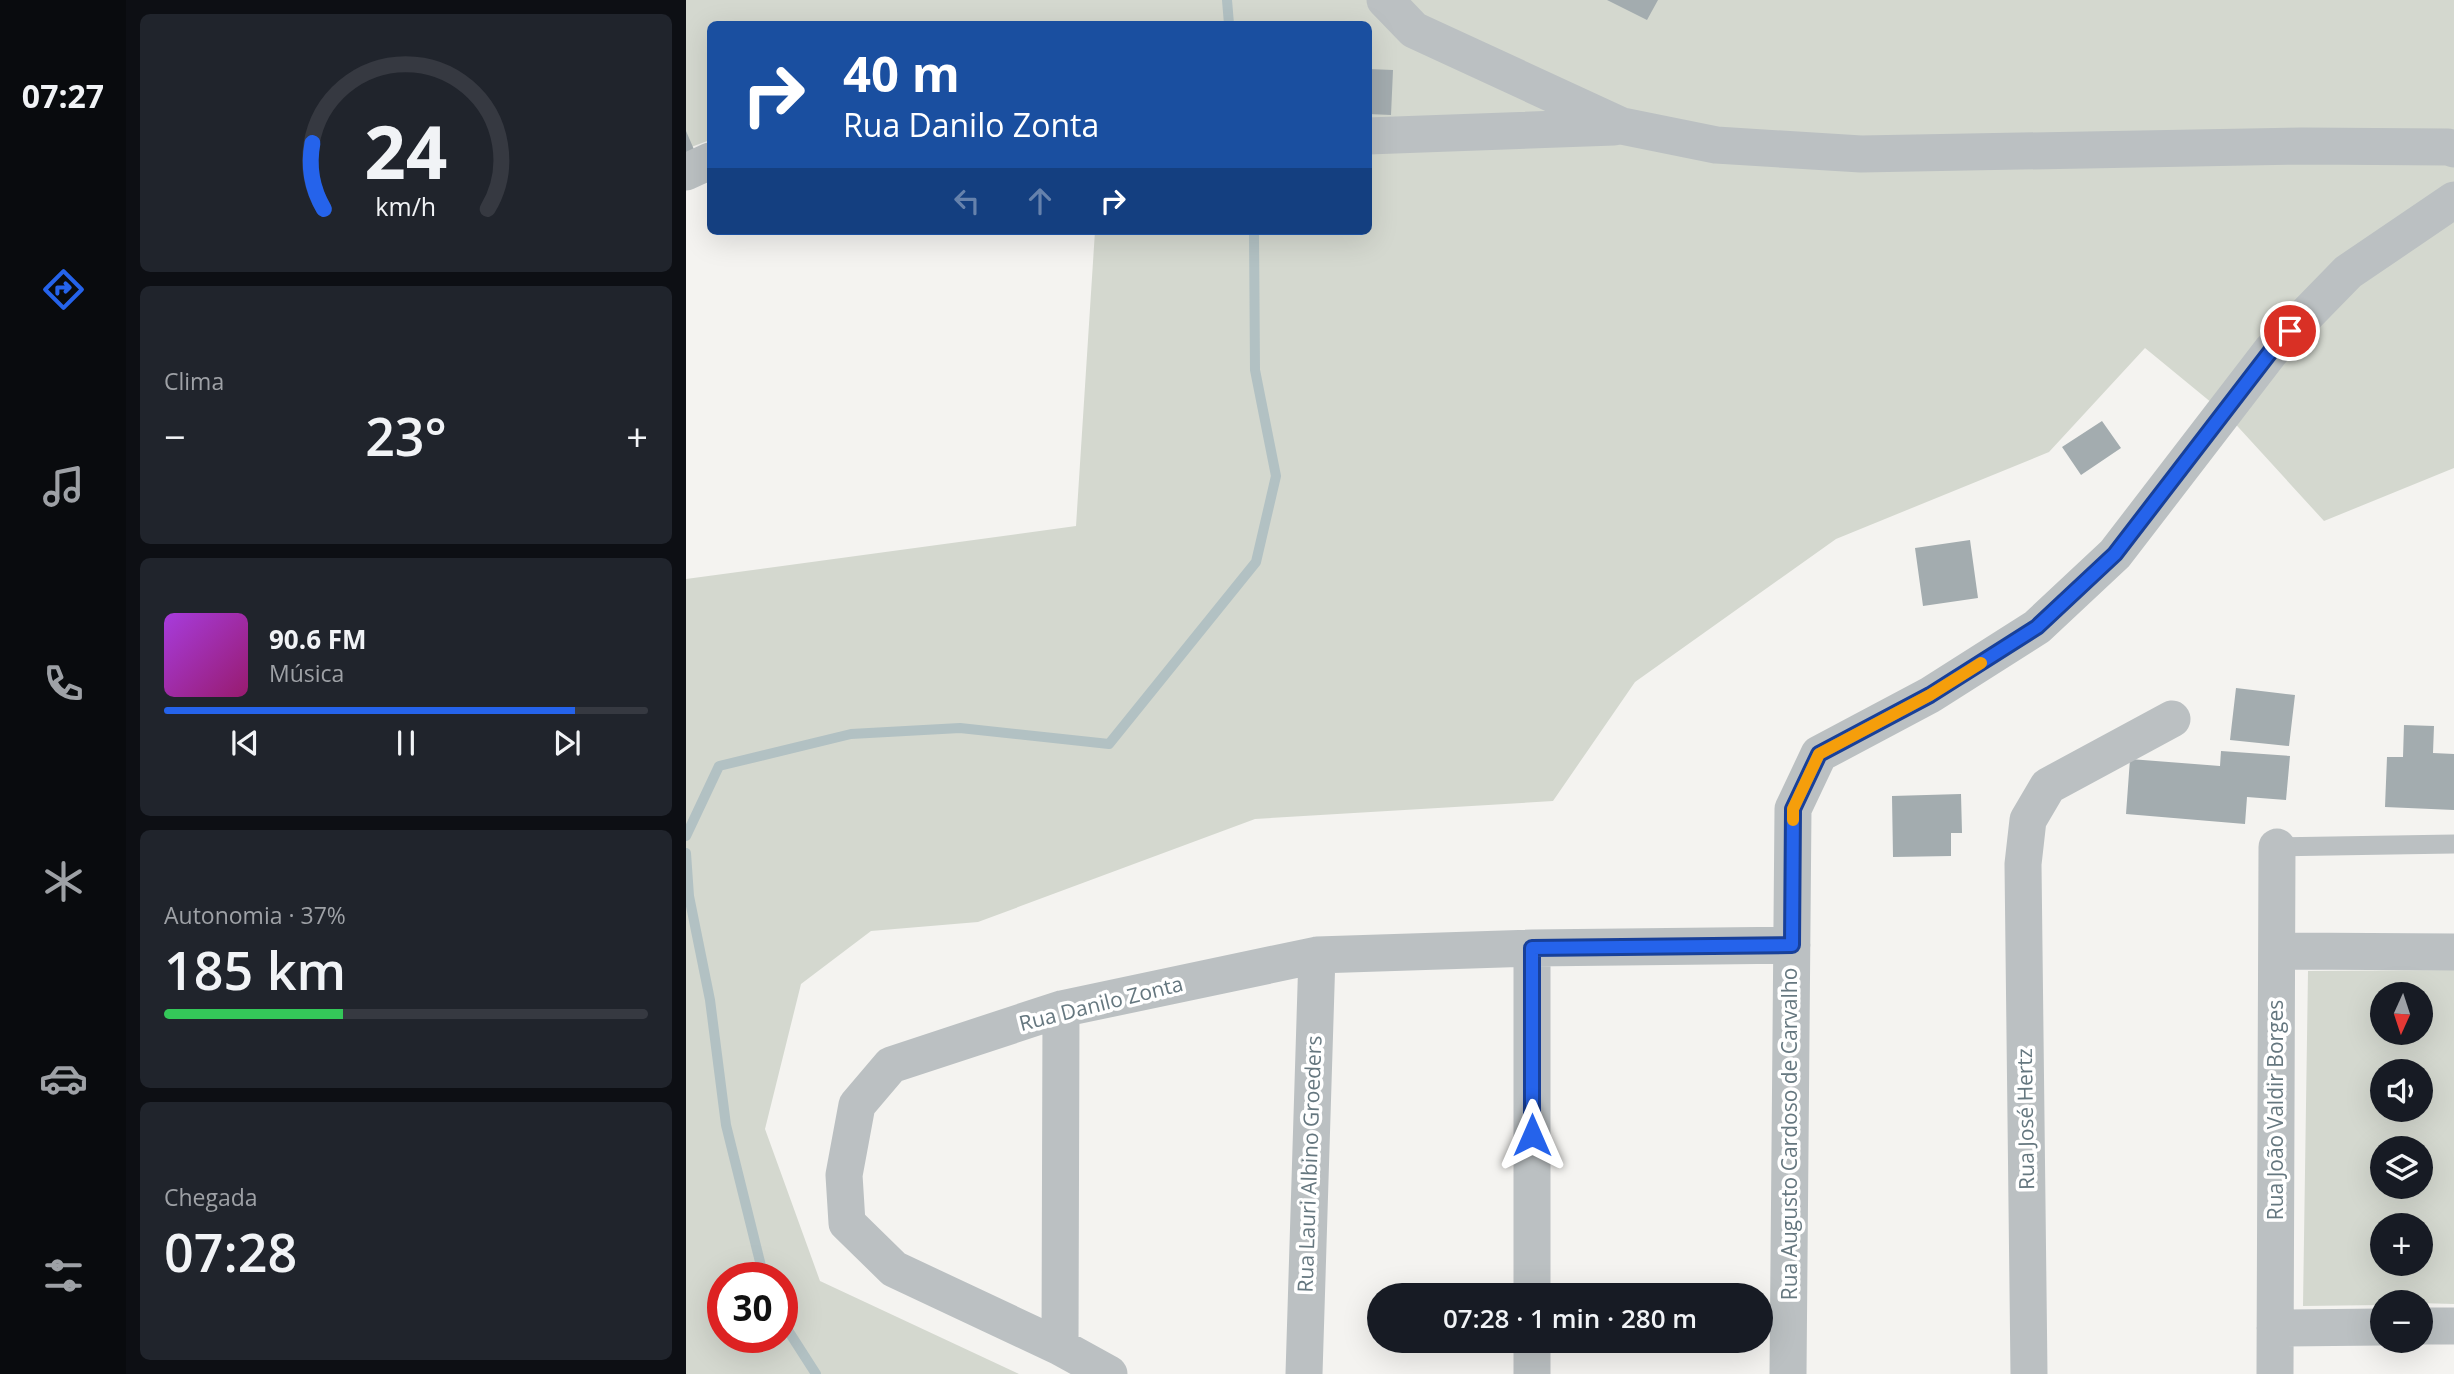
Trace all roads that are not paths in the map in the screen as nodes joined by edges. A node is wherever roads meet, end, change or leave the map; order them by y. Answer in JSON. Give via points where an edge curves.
{"nodes":[{"id":1,"x":1385,"y":0,"type":"edge"},
{"id":2,"x":1622,"y":127,"type":"junction"},
{"id":3,"x":1372,"y":136,"type":"edge"},
{"id":4,"x":2454,"y":149,"type":"edge"},
{"id":5,"x":707,"y":163,"type":"edge"},
{"id":6,"x":686,"y":172,"type":"edge"},
{"id":7,"x":2454,"y":200,"type":"edge"},
{"id":8,"x":2172,"y":719,"type":"dead end"},
{"id":9,"x":2454,"y":844,"type":"edge"},
{"id":10,"x":2277,"y":847,"type":"joint"},
{"id":11,"x":1792,"y":945,"type":"junction"},
{"id":12,"x":1532,"y":948,"type":"junction"},
{"id":13,"x":2277,"y":951,"type":"junction"},
{"id":14,"x":2454,"y":952,"type":"edge"},
{"id":15,"x":1317,"y":955,"type":"junction"},
{"id":16,"x":1061,"y":1009,"type":"junction"},
{"id":17,"x":1532,"y":1283,"type":"edge"},
{"id":18,"x":2433,"y":1326,"type":"edge"},
{"id":19,"x":2454,"y":1326,"type":"edge"},
{"id":20,"x":2370,"y":1327,"type":"edge"},
{"id":21,"x":2275,"y":1328,"type":"junction"},
{"id":22,"x":1060,"y":1347,"type":"junction"},
{"id":23,"x":1532,"y":1353,"type":"edge"},
{"id":24,"x":1109,"y":1374,"type":"edge"},
{"id":25,"x":1304,"y":1374,"type":"edge"},
{"id":26,"x":1532,"y":1374,"type":"edge"},
{"id":27,"x":1788,"y":1374,"type":"edge"},
{"id":28,"x":2029,"y":1374,"type":"edge"},
{"id":29,"x":2275,"y":1374,"type":"edge"}],
"edges":[{"from":1,"to":2,"type":"street","via":[[1414,30]]},
{"from":2,"to":3,"type":"street"},
{"from":2,"to":4,"type":"street","via":[[1716,145],[1861,154],[2302,146]]},
{"from":5,"to":6,"type":"street"},
{"from":7,"to":11,"type":"street","name":"Rua Augusto Cardoso de Carvalho","via":[[2348,272],[2271,351],[2115,554],[2037,627],[1930,695],[1819,754],[1793,809]]},
{"from":8,"to":28,"type":"street","name":"Rua José Hertz","via":[[2048,786],[2028,820],[2023,864]]},
{"from":9,"to":10,"type":"lane"},
{"from":10,"to":13,"type":"street","name":"Rua João Valdir Borges"},
{"from":11,"to":12,"type":"street","name":"Rua Danilo Zonta"},
{"from":11,"to":27,"type":"street","name":"Rua Augusto Cardoso de Carvalho"},
{"from":12,"to":15,"type":"street","name":"Rua Danilo Zonta"},
{"from":12,"to":17,"type":"street"},
{"from":13,"to":14,"type":"street"},
{"from":13,"to":21,"type":"street","name":"Rua João Valdir Borges"},
{"from":15,"to":16,"type":"street","name":"Rua Danilo Zonta"},
{"from":15,"to":25,"type":"street","name":"Rua Lauri Albino Groeders"},
{"from":16,"to":22,"type":"street"},
{"from":16,"to":22,"type":"street","name":"Rua Danilo Zonta","via":[[891,1065],[857,1105],[844,1175],[847,1223],[894,1269]]},
{"from":18,"to":19,"type":"street"},
{"from":20,"to":21,"type":"street"},
{"from":21,"to":29,"type":"street","name":"Rua João Valdir Borges"},
{"from":22,"to":24,"type":"street","name":"Rua Danilo Zonta"},
{"from":23,"to":26,"type":"street"}]}
